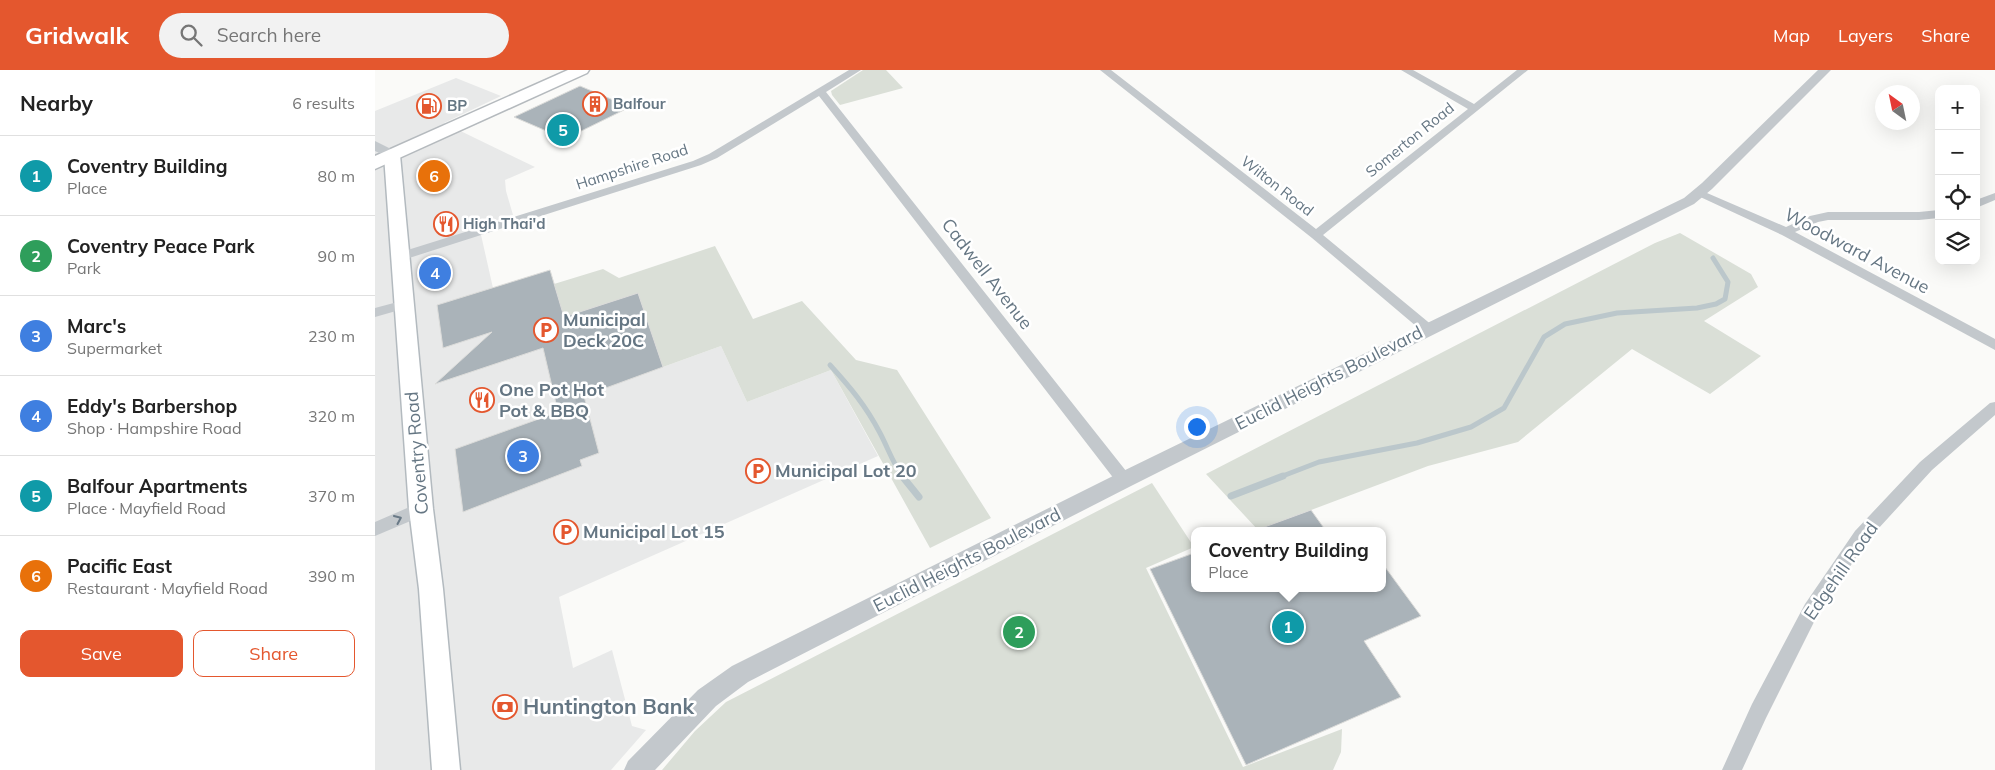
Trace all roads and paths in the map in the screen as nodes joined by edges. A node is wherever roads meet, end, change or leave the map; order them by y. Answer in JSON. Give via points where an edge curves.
{"nodes":[{"id":1,"x":581,"y":70,"type":"edge"},
{"id":2,"x":856,"y":70,"type":"edge"},
{"id":3,"x":1105,"y":70,"type":"edge"},
{"id":4,"x":1406,"y":70,"type":"edge"},
{"id":5,"x":1523,"y":70,"type":"edge"},
{"id":6,"x":1825,"y":70,"type":"edge"},
{"id":7,"x":820,"y":91,"type":"junction"},
{"id":8,"x":1473,"y":108,"type":"junction"},
{"id":9,"x":375,"y":146,"type":"edge"},
{"id":10,"x":392,"y":155,"type":"junction"},
{"id":11,"x":375,"y":163,"type":"edge"},
{"id":12,"x":1700,"y":193,"type":"junction"},
{"id":13,"x":1995,"y":196,"type":"edge"},
{"id":14,"x":1980,"y":203,"type":"edge"},
{"id":15,"x":1935,"y":214,"type":"edge"},
{"id":16,"x":1786,"y":232,"type":"junction"},
{"id":17,"x":1316,"y":235,"type":"junction"},
{"id":18,"x":402,"y":256,"type":"junction"},
{"id":19,"x":405,"y":304,"type":"junction"},
{"id":20,"x":375,"y":313,"type":"edge"},
{"id":21,"x":1428,"y":329,"type":"junction"},
{"id":22,"x":1995,"y":345,"type":"edge"},
{"id":23,"x":1995,"y":407,"type":"edge"},
{"id":24,"x":1124,"y":480,"type":"junction"},
{"id":25,"x":421,"y":509,"type":"junction"},
{"id":26,"x":375,"y":529,"type":"edge"},
{"id":27,"x":446,"y":770,"type":"edge"},
{"id":28,"x":637,"y":770,"type":"edge"},
{"id":29,"x":1732,"y":770,"type":"edge"}],
"edges":[{"from":1,"to":10,"type":"main road"},
{"from":2,"to":7,"type":"street","name":"Hampshire Road"},
{"from":3,"to":17,"type":"street","name":"Wilton Road"},
{"from":4,"to":8,"type":"street"},
{"from":5,"to":8,"type":"street","name":"Somerton Road"},
{"from":6,"to":12,"type":"street","name":"Euclid Heights Boulevard"},
{"from":7,"to":18,"type":"street","name":"Hampshire Road","via":[[697,163]]},
{"from":7,"to":24,"type":"street","name":"Cadwell Avenue"},
{"from":8,"to":17,"type":"street","name":"Somerton Road"},
{"from":9,"to":10,"type":"street"},
{"from":10,"to":11,"type":"main road"},
{"from":10,"to":18,"type":"main road","name":"Coventry Road"},
{"from":12,"to":16,"type":"street","name":"Woodward Avenue"},
{"from":12,"to":21,"type":"street","name":"Euclid Heights Boulevard"},
{"from":13,"to":14,"type":"street"},
{"from":15,"to":16,"type":"street","via":[[1828,216]]},
{"from":16,"to":22,"type":"street","name":"Woodward Avenue"},
{"from":17,"to":21,"type":"street","name":"Wilton Road"},
{"from":18,"to":19,"type":"main road","name":"Coventry Road"},
{"from":19,"to":20,"type":"street"},
{"from":19,"to":25,"type":"main road","name":"Coventry Road"},
{"from":21,"to":24,"type":"street","name":"Euclid Heights Boulevard"},
{"from":23,"to":29,"type":"street","name":"Edgehill Road","via":[[1926,466],[1861,536],[1811,610]]},
{"from":24,"to":28,"type":"street","name":"Euclid Heights Boulevard","via":[[740,674],[707,698]]},
{"from":26,"to":25,"type":"street","one_way":true},
{"from":25,"to":27,"type":"main road","name":"Coventry Road"}]}
